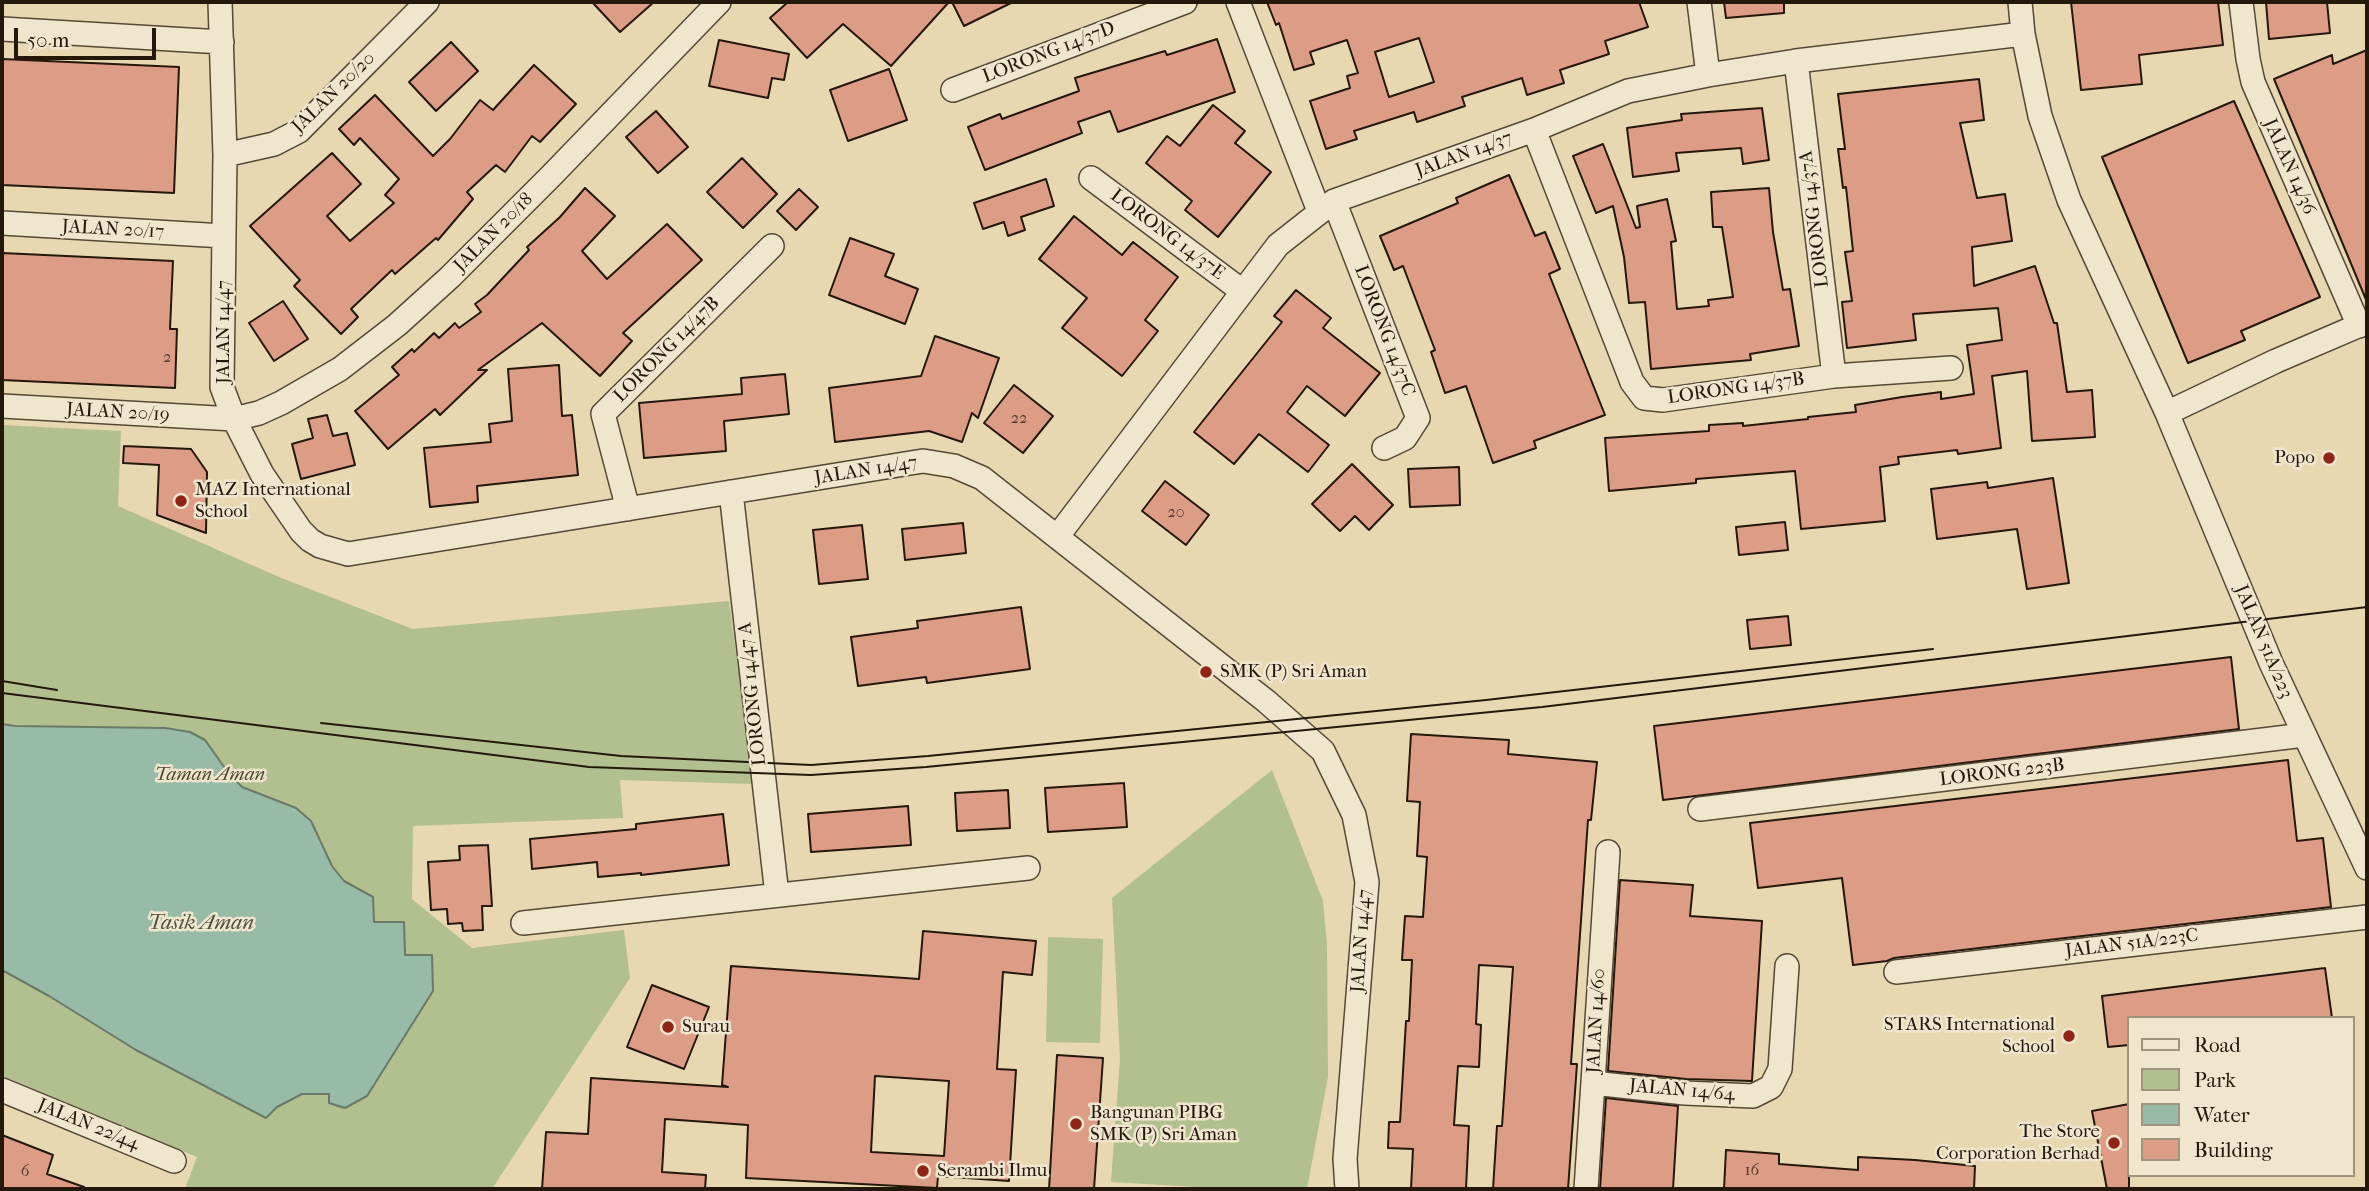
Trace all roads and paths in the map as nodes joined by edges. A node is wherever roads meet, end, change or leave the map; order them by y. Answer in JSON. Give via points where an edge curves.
{"nodes":[{"id":1,"x":220,"y":2,"type":"edge"},
{"id":2,"x":427,"y":2,"type":"edge"},
{"id":3,"x":719,"y":2,"type":"edge"},
{"id":4,"x":1185,"y":2,"type":"edge"},
{"id":5,"x":1238,"y":2,"type":"edge"},
{"id":6,"x":1699,"y":2,"type":"edge"},
{"id":7,"x":2020,"y":2,"type":"edge"},
{"id":8,"x":2241,"y":2,"type":"edge"},
{"id":9,"x":2,"y":29,"type":"edge"},
{"id":10,"x":2023,"y":34,"type":"junction"},
{"id":11,"x":222,"y":42,"type":"junction"},
{"id":12,"x":1796,"y":61,"type":"junction"},
{"id":13,"x":1708,"y":75,"type":"junction"},
{"id":14,"x":953,"y":90,"type":"dead end"},
{"id":15,"x":1534,"y":130,"type":"junction"},
{"id":16,"x":225,"y":155,"type":"junction"},
{"id":17,"x":1091,"y":178,"type":"dead end"},
{"id":18,"x":1326,"y":206,"type":"junction"},
{"id":19,"x":2,"y":223,"type":"edge"},
{"id":20,"x":224,"y":236,"type":"junction"},
{"id":21,"x":772,"y":246,"type":"dead end"},
{"id":22,"x":1242,"y":292,"type":"junction"},
{"id":23,"x":2363,"y":324,"type":"edge"},
{"id":24,"x":1951,"y":368,"type":"dead end"},
{"id":25,"x":1833,"y":376,"type":"junction"},
{"id":26,"x":2,"y":406,"type":"edge"},
{"id":27,"x":2167,"y":413,"type":"junction"},
{"id":28,"x":234,"y":419,"type":"junction"},
{"id":29,"x":1384,"y":448,"type":"dead end"},
{"id":30,"x":731,"y":492,"type":"junction"},
{"id":31,"x":628,"y":509,"type":"junction"},
{"id":32,"x":1057,"y":537,"type":"junction"},
{"id":33,"x":2304,"y":735,"type":"junction"},
{"id":34,"x":1700,"y":809,"type":"dead end"},
{"id":35,"x":1608,"y":852,"type":"dead end"},
{"id":36,"x":1028,"y":868,"type":"dead end"},
{"id":37,"x":2367,"y":868,"type":"edge"},
{"id":38,"x":777,"y":895,"type":"junction"},
{"id":39,"x":2367,"y":916,"type":"edge"},
{"id":40,"x":523,"y":923,"type":"dead end"},
{"id":41,"x":1787,"y":966,"type":"dead end"},
{"id":42,"x":1896,"y":972,"type":"dead end"},
{"id":43,"x":1593,"y":1083,"type":"junction"},
{"id":44,"x":2,"y":1090,"type":"edge"},
{"id":45,"x":1345,"y":1159,"type":"junction"},
{"id":46,"x":174,"y":1161,"type":"dead end"},
{"id":47,"x":1339,"y":1189,"type":"edge"},
{"id":48,"x":1347,"y":1189,"type":"edge"},
{"id":49,"x":1586,"y":1189,"type":"edge"}],
"edges":[{"from":1,"to":11,"type":"street","name":"JALAN 14/47"},
{"from":2,"to":16,"type":"street","name":"JALAN 20/20","via":[[299,131],[274,144]]},
{"from":3,"to":28,"type":"street","name":"JALAN 20/18","via":[[450,277],[397,324],[340,369],[281,403]]},
{"from":4,"to":14,"type":"street","name":"LORONG 14/37D"},
{"from":5,"to":18,"type":"street"},
{"from":6,"to":13,"type":"street"},
{"from":7,"to":10,"type":"street","name":"JALAN 51A/223"},
{"from":8,"to":23,"type":"street","name":"JALAN 14/36","via":[[2253,82]]},
{"from":9,"to":11,"type":"street"},
{"from":10,"to":12,"type":"street","name":"JALAN 14/37"},
{"from":10,"to":27,"type":"street","name":"JALAN 51A/223","via":[[2040,116],[2069,200]]},
{"from":11,"to":16,"type":"street","name":"JALAN 14/47"},
{"from":12,"to":13,"type":"street","name":"JALAN 14/37"},
{"from":12,"to":25,"type":"street","name":"LORONG 14/37A"},
{"from":13,"to":15,"type":"street","name":"JALAN 14/37","via":[[1628,91]]},
{"from":15,"to":18,"type":"street","name":"JALAN 14/37"},
{"from":15,"to":25,"type":"street","name":"LORONG 14/37B","via":[[1639,394],[1663,400]]},
{"from":16,"to":20,"type":"street","name":"JALAN 14/47"},
{"from":17,"to":22,"type":"street","name":"LORONG 14/37E"},
{"from":18,"to":22,"type":"street","name":"JALAN 14/37","via":[[1278,245]]},
{"from":18,"to":29,"type":"street","name":"LORONG 14/37C","via":[[1418,418],[1405,438]]},
{"from":19,"to":20,"type":"street","name":"JALAN 20/17"},
{"from":20,"to":28,"type":"street","name":"JALAN 14/47","via":[[222,387]]},
{"from":21,"to":31,"type":"street","name":"LORONG 14/47B","via":[[603,414]]},
{"from":22,"to":32,"type":"street","name":"JALAN 14/37"},
{"from":23,"to":27,"type":"street"},
{"from":24,"to":25,"type":"street","name":"LORONG 14/37B"},
{"from":26,"to":28,"type":"street","name":"JALAN 20/19"},
{"from":27,"to":33,"type":"street","name":"JALAN 51A/223"},
{"from":28,"to":31,"type":"street","name":"JALAN 14/47","via":[[262,474],[301,531],[320,545],[348,554]]},
{"from":30,"to":31,"type":"street","name":"JALAN 14/47"},
{"from":30,"to":32,"type":"street","name":"JALAN 14/47","via":[[939,462],[982,478]]},
{"from":30,"to":38,"type":"street","name":"LORONG 14/47 A"},
{"from":32,"to":45,"type":"street","name":"JALAN 14/47","via":[[1324,751],[1354,815],[1367,882]]},
{"from":33,"to":34,"type":"street","name":"LORONG 223B"},
{"from":33,"to":37,"type":"street","name":"JALAN 51A/223"},
{"from":35,"to":43,"type":"street","name":"JALAN 14/60"},
{"from":36,"to":38,"type":"street"},
{"from":38,"to":40,"type":"street"},
{"from":39,"to":42,"type":"street","name":"JALAN 51A/223C"},
{"from":41,"to":43,"type":"street","name":"JALAN 14/64","via":[[1780,1069],[1771,1087],[1753,1096]]},
{"from":43,"to":49,"type":"street","name":"JALAN 14/60"},
{"from":44,"to":46,"type":"street","name":"JALAN 22/44"},
{"from":45,"to":47,"type":"street","name":"JALAN 14/47"},
{"from":45,"to":48,"type":"street","name":"JALAN 14/47"}]}
